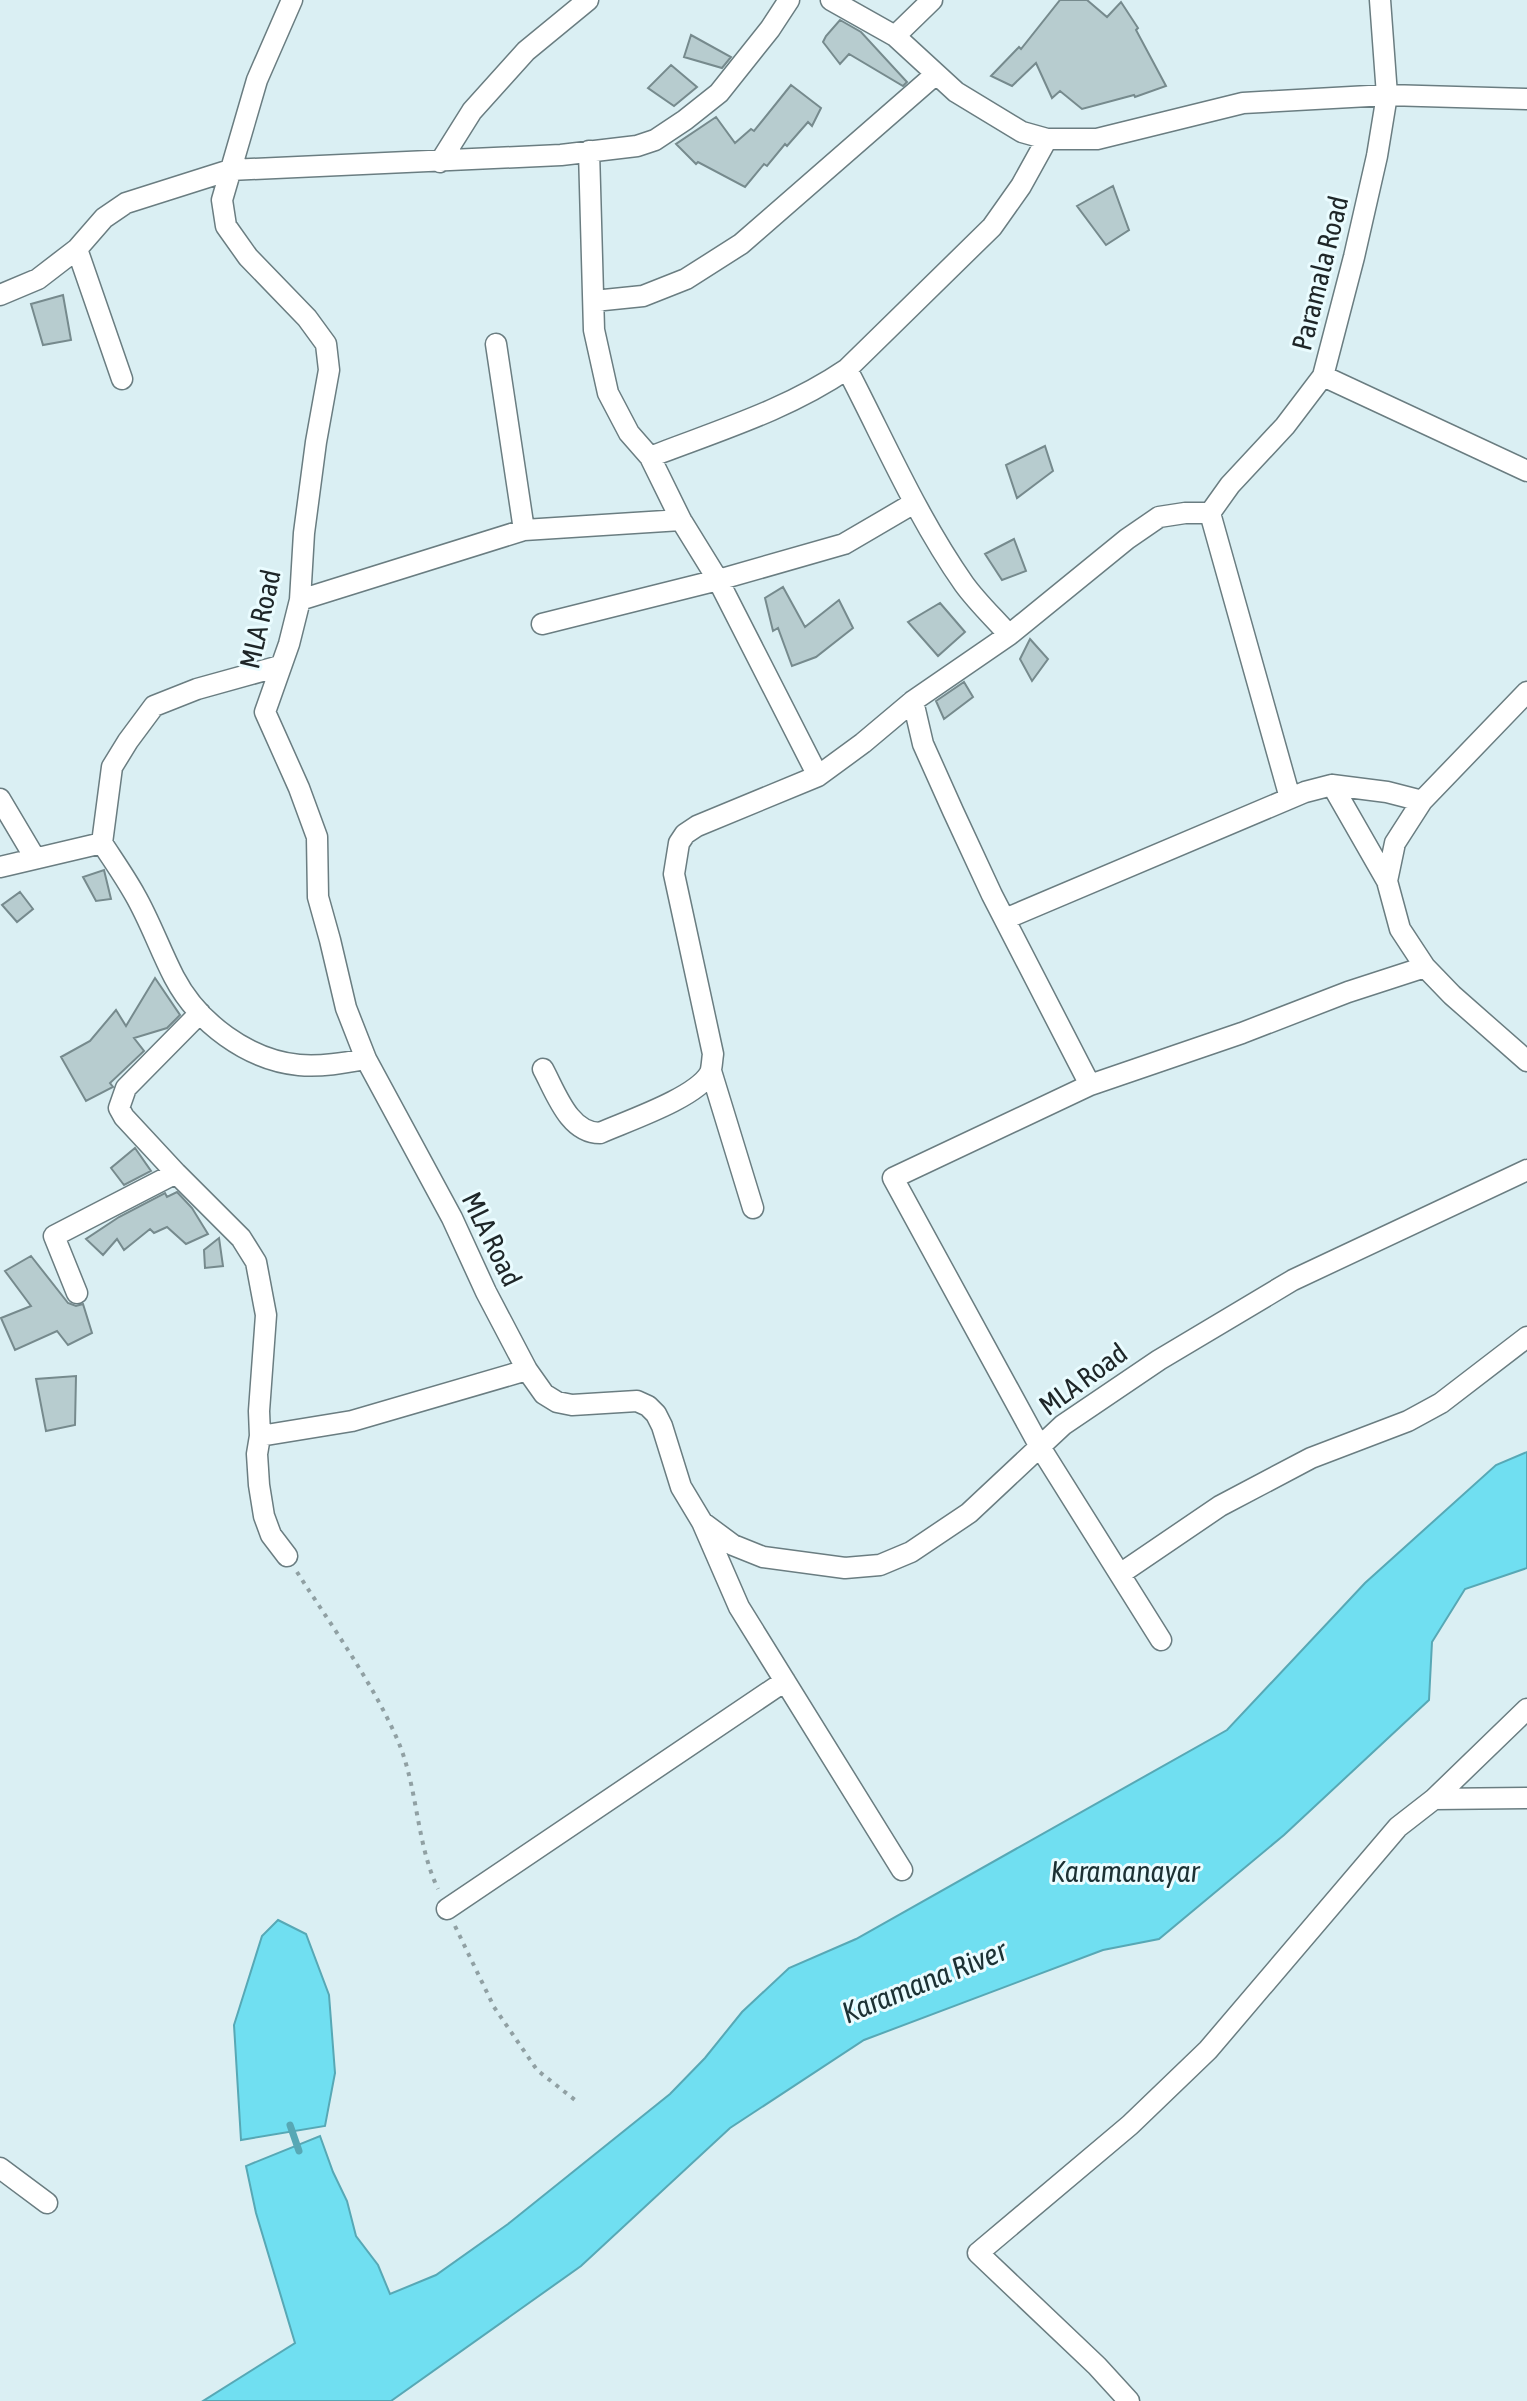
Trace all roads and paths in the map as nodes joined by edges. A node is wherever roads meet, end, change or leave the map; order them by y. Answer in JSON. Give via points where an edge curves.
{"nodes":[{"id":1,"x":292,"y":0,"type":"edge"},
{"id":2,"x":588,"y":0,"type":"edge"},
{"id":3,"x":789,"y":0,"type":"edge"},
{"id":4,"x":831,"y":0,"type":"edge"},
{"id":5,"x":932,"y":0,"type":"edge"},
{"id":6,"x":1380,"y":0,"type":"edge"},
{"id":7,"x":895,"y":36,"type":"junction"},
{"id":8,"x":936,"y":74,"type":"junction"},
{"id":9,"x":1387,"y":95,"type":"junction"},
{"id":10,"x":1527,"y":99,"type":"edge"},
{"id":11,"x":1047,"y":139,"type":"junction"},
{"id":12,"x":589,"y":151,"type":"junction"},
{"id":13,"x":440,"y":162,"type":"junction"},
{"id":14,"x":230,"y":170,"type":"junction"},
{"id":15,"x":77,"y":249,"type":"junction"},
{"id":16,"x":0,"y":295,"type":"edge"},
{"id":17,"x":594,"y":301,"type":"junction"},
{"id":18,"x":496,"y":344,"type":"dead end"},
{"id":19,"x":847,"y":369,"type":"junction"},
{"id":20,"x":1323,"y":376,"type":"junction"},
{"id":21,"x":122,"y":379,"type":"dead end"},
{"id":22,"x":650,"y":457,"type":"junction"},
{"id":23,"x":1527,"y":471,"type":"edge"},
{"id":24,"x":914,"y":503,"type":"junction"},
{"id":25,"x":1210,"y":513,"type":"junction"},
{"id":26,"x":681,"y":520,"type":"junction"},
{"id":27,"x":524,"y":530,"type":"junction"},
{"id":28,"x":718,"y":580,"type":"junction"},
{"id":29,"x":300,"y":600,"type":"junction"},
{"id":30,"x":542,"y":624,"type":"dead end"},
{"id":31,"x":1009,"y":635,"type":"junction"},
{"id":32,"x":280,"y":666,"type":"junction"},
{"id":33,"x":1527,"y":692,"type":"edge"},
{"id":34,"x":913,"y":701,"type":"junction"},
{"id":35,"x":818,"y":776,"type":"junction"},
{"id":36,"x":1332,"y":785,"type":"junction"},
{"id":37,"x":1290,"y":798,"type":"junction"},
{"id":38,"x":0,"y":799,"type":"edge"},
{"id":39,"x":1422,"y":801,"type":"junction"},
{"id":40,"x":102,"y":843,"type":"junction"},
{"id":41,"x":35,"y":858,"type":"junction"},
{"id":42,"x":0,"y":867,"type":"edge"},
{"id":43,"x":1387,"y":881,"type":"junction"},
{"id":44,"x":1005,"y":919,"type":"junction"},
{"id":45,"x":1425,"y":967,"type":"junction"},
{"id":46,"x":200,"y":1013,"type":"junction"},
{"id":47,"x":366,"y":1059,"type":"junction"},
{"id":48,"x":1527,"y":1061,"type":"edge"},
{"id":49,"x":543,"y":1069,"type":"dead end"},
{"id":50,"x":711,"y":1071,"type":"junction"},
{"id":51,"x":1090,"y":1085,"type":"junction"},
{"id":52,"x":1527,"y":1170,"type":"edge"},
{"id":53,"x":176,"y":1173,"type":"junction"},
{"id":54,"x":753,"y":1208,"type":"dead end"},
{"id":55,"x":77,"y":1293,"type":"dead end"},
{"id":56,"x":1527,"y":1337,"type":"edge"},
{"id":57,"x":527,"y":1370,"type":"junction"},
{"id":58,"x":260,"y":1436,"type":"junction"},
{"id":59,"x":1040,"y":1447,"type":"junction"},
{"id":60,"x":702,"y":1522,"type":"junction"},
{"id":61,"x":287,"y":1556,"type":"joint"},
{"id":62,"x":1120,"y":1574,"type":"junction"},
{"id":63,"x":1161,"y":1640,"type":"dead end"},
{"id":64,"x":785,"y":1681,"type":"junction"},
{"id":65,"x":1527,"y":1709,"type":"edge"},
{"id":66,"x":1527,"y":1798,"type":"edge"},
{"id":67,"x":1434,"y":1799,"type":"junction"},
{"id":68,"x":902,"y":1870,"type":"dead end"},
{"id":69,"x":447,"y":1909,"type":"junction"},
{"id":70,"x":575,"y":2100,"type":"dead end"},
{"id":71,"x":0,"y":2168,"type":"edge"},
{"id":72,"x":47,"y":2203,"type":"dead end"},
{"id":73,"x":1129,"y":2401,"type":"edge"}],
"edges":[{"from":1,"to":14,"type":"street","name":"MLA Road","via":[[257,80]]},
{"from":2,"to":13,"type":"street","via":[[526,51],[472,111]]},
{"from":3,"to":12,"type":"street","via":[[719,93],[685,120],[637,146]]},
{"from":4,"to":7,"type":"street"},
{"from":5,"to":7,"type":"street"},
{"from":6,"to":9,"type":"street","name":"Paramala Road"},
{"from":7,"to":8,"type":"street"},
{"from":8,"to":11,"type":"street","via":[[1022,132]]},
{"from":8,"to":17,"type":"street","via":[[741,244],[686,279],[643,296]]},
{"from":9,"to":10,"type":"street"},
{"from":9,"to":11,"type":"street","via":[[1243,103],[1097,139]]},
{"from":9,"to":20,"type":"street","name":"Paramala Road"},
{"from":11,"to":19,"type":"street","via":[[992,227]]},
{"from":12,"to":13,"type":"street"},
{"from":12,"to":17,"type":"street"},
{"from":13,"to":14,"type":"street"},
{"from":14,"to":15,"type":"street","via":[[126,203],[104,218]]},
{"from":14,"to":29,"type":"street","name":"MLA Road","via":[[222,200],[226,226],[326,344],[329,370],[304,533]]},
{"from":15,"to":16,"type":"street","via":[[38,279]]},
{"from":15,"to":21,"type":"street"},
{"from":17,"to":22,"type":"street","via":[[594,330],[608,393],[629,433]]},
{"from":18,"to":27,"type":"street"},
{"from":19,"to":22,"type":"street","via":[[766,413]]},
{"from":19,"to":24,"type":"street"},
{"from":20,"to":23,"type":"street"},
{"from":20,"to":25,"type":"street","name":"Paramala Road"},
{"from":22,"to":26,"type":"street"},
{"from":24,"to":28,"type":"street","via":[[844,544]]},
{"from":24,"to":31,"type":"street","via":[[966,587]]},
{"from":25,"to":31,"type":"street","via":[[1159,517]]},
{"from":25,"to":37,"type":"street"},
{"from":26,"to":27,"type":"street"},
{"from":26,"to":28,"type":"street"},
{"from":27,"to":29,"type":"street"},
{"from":28,"to":30,"type":"street"},
{"from":28,"to":35,"type":"street"},
{"from":29,"to":32,"type":"street","name":"MLA Road"},
{"from":31,"to":34,"type":"street"},
{"from":32,"to":40,"type":"street","via":[[154,706],[112,767]]},
{"from":32,"to":47,"type":"street","name":"MLA Road","via":[[265,712],[317,837],[318,897],[346,1008]]},
{"from":33,"to":39,"type":"street"},
{"from":34,"to":35,"type":"street"},
{"from":34,"to":44,"type":"street","via":[[923,744]]},
{"from":35,"to":50,"type":"street","via":[[697,826],[679,843],[674,874],[713,1054]]},
{"from":36,"to":37,"type":"street"},
{"from":36,"to":39,"type":"street"},
{"from":36,"to":43,"type":"street"},
{"from":37,"to":44,"type":"street"},
{"from":38,"to":41,"type":"street"},
{"from":39,"to":43,"type":"street","via":[[1395,843]]},
{"from":40,"to":41,"type":"street"},
{"from":40,"to":46,"type":"street","via":[[135,895],[176,980]]},
{"from":41,"to":42,"type":"street"},
{"from":43,"to":45,"type":"street","via":[[1400,929]]},
{"from":44,"to":51,"type":"street"},
{"from":45,"to":48,"type":"street"},
{"from":45,"to":51,"type":"street"},
{"from":46,"to":47,"type":"street","via":[[246,1049],[275,1061],[302,1065]]},
{"from":46,"to":53,"type":"street","via":[[126,1088],[119,1108]]},
{"from":47,"to":57,"type":"street","name":"MLA Road"},
{"from":49,"to":50,"type":"street","via":[[576,1124],[591,1133],[678,1099]]},
{"from":50,"to":54,"type":"street"},
{"from":51,"to":59,"type":"street","via":[[893,1178]]},
{"from":52,"to":59,"type":"street","name":"MLA Road","via":[[1293,1280],[1159,1360],[1063,1425]]},
{"from":53,"to":55,"type":"street","via":[[54,1236]]},
{"from":53,"to":58,"type":"street","via":[[241,1238],[256,1262],[266,1315]]},
{"from":56,"to":62,"type":"street","via":[[1441,1403],[1298,1464],[1220,1506]]},
{"from":57,"to":58,"type":"street","via":[[352,1421]]},
{"from":57,"to":60,"type":"street","name":"MLA Road","via":[[544,1394],[557,1402],[637,1401],[648,1406],[662,1426],[681,1487]]},
{"from":58,"to":61,"type":"street","via":[[264,1516]]},
{"from":59,"to":60,"type":"street","name":"MLA Road","via":[[969,1513],[911,1552],[880,1565],[845,1568],[763,1557],[733,1545]]},
{"from":59,"to":62,"type":"street"},
{"from":60,"to":64,"type":"street","via":[[739,1607]]},
{"from":61,"to":69,"type":"path","via":[[356,1662],[398,1742],[429,1871]]},
{"from":62,"to":63,"type":"street"},
{"from":64,"to":68,"type":"street"},
{"from":64,"to":69,"type":"street"},
{"from":65,"to":67,"type":"street"},
{"from":66,"to":67,"type":"street"},
{"from":67,"to":73,"type":"street","via":[[1398,1827],[1208,2050],[1130,2125],[978,2253]]},
{"from":69,"to":70,"type":"path","via":[[494,2007],[537,2070]]},
{"from":71,"to":72,"type":"street"}]}
